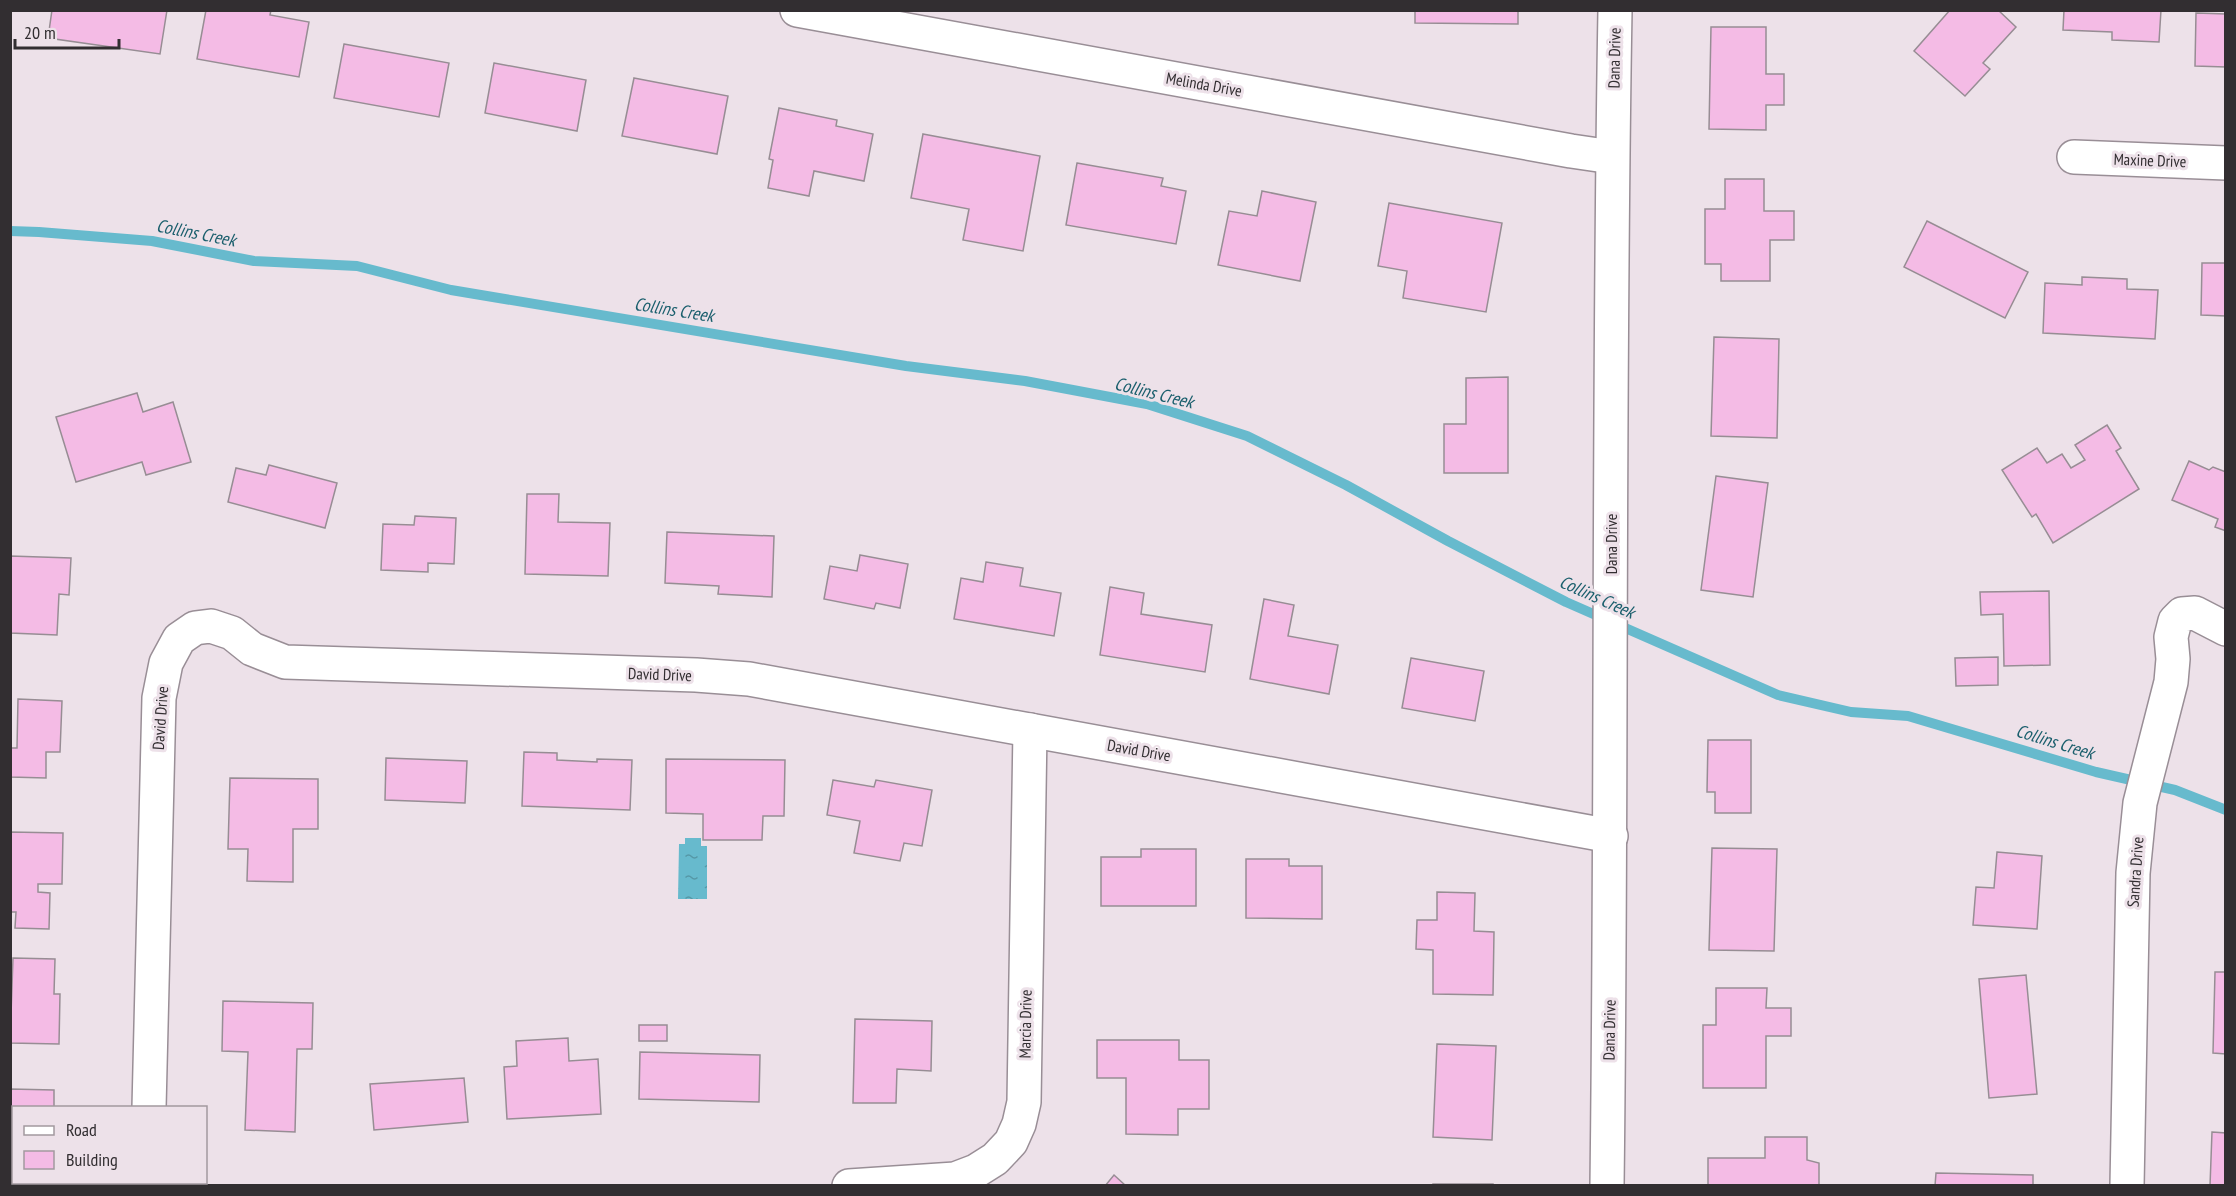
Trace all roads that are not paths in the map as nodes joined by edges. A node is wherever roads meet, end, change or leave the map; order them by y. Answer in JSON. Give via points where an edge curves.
{"nodes":[{"id":1,"x":797,"y":10,"type":"edge"},
{"id":2,"x":1615,"y":10,"type":"edge"},
{"id":3,"x":1612,"y":156,"type":"junction"},
{"id":4,"x":2074,"y":157,"type":"dead end"},
{"id":5,"x":2226,"y":163,"type":"edge"},
{"id":6,"x":2226,"y":629,"type":"edge"},
{"id":7,"x":1030,"y":730,"type":"junction"},
{"id":8,"x":1611,"y":836,"type":"junction"},
{"id":9,"x":149,"y":1106,"type":"edge"},
{"id":10,"x":849,"y":1185,"type":"edge"},
{"id":11,"x":1607,"y":1185,"type":"edge"},
{"id":12,"x":2127,"y":1185,"type":"edge"}],
"edges":[{"from":1,"to":3,"type":"street","name":"Melinda Drive"},
{"from":2,"to":3,"type":"street","name":"Dana Drive"},
{"from":3,"to":8,"type":"street","name":"Dana Drive"},
{"from":4,"to":5,"type":"street","name":"Maxine Drive"},
{"from":6,"to":12,"type":"street","name":"Sandra Drive","via":[[2195,613],[2182,614],[2175,621],[2171,682],[2140,803],[2133,873]]},
{"from":7,"to":8,"type":"street","name":"David Drive"},
{"from":7,"to":9,"type":"street","name":"David Drive","via":[[749,679],[285,662],[252,650],[232,633],[211,627],[195,628],[180,639],[166,663],[159,698]]},
{"from":7,"to":10,"type":"street","name":"Marcia Drive","via":[[1024,1102],[1019,1124],[1011,1142],[994,1159],[955,1179]]},
{"from":8,"to":11,"type":"street","name":"Dana Drive"}]}
